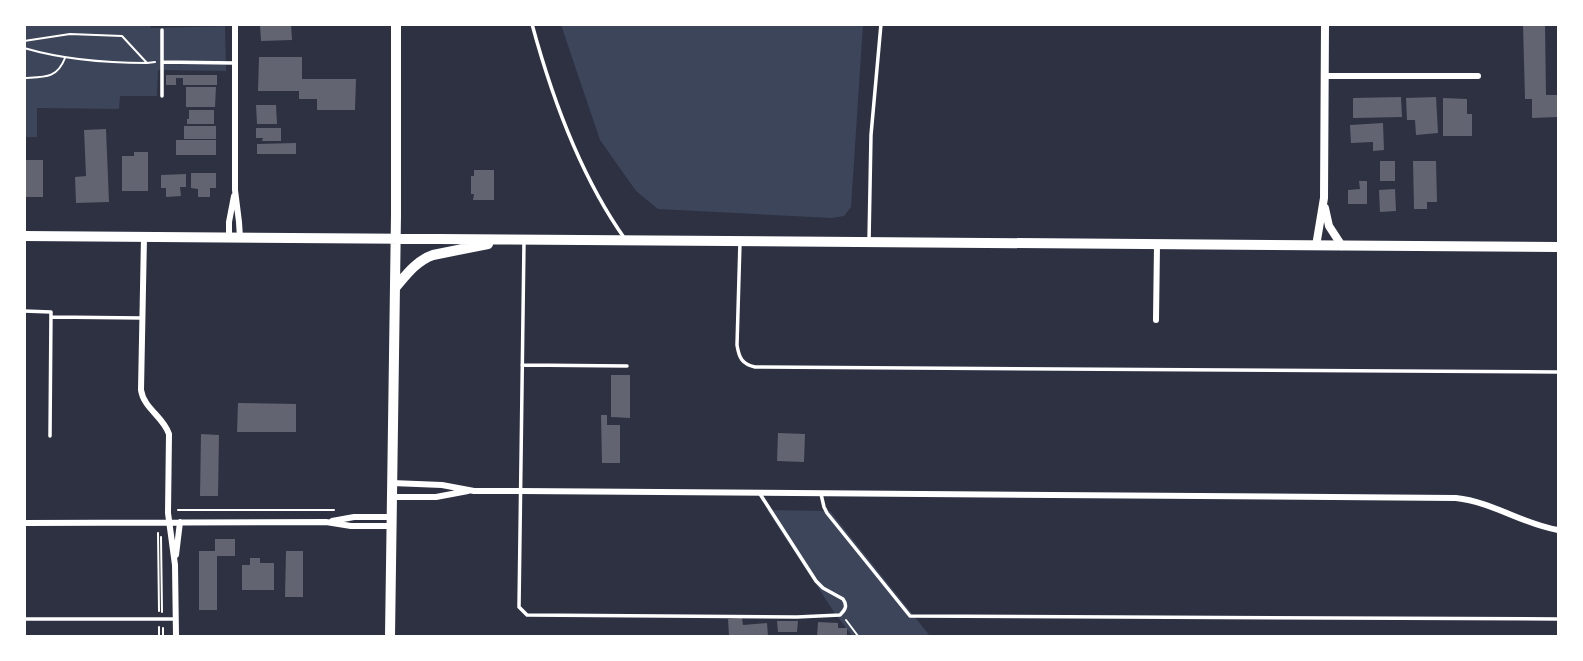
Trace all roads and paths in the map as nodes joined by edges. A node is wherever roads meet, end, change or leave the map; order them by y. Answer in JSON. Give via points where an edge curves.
{"nodes":[{"id":1,"x":235,"y":24,"type":"edge"},
{"id":2,"x":396,"y":24,"type":"edge"},
{"id":3,"x":532,"y":24,"type":"edge"},
{"id":4,"x":881,"y":24,"type":"edge"},
{"id":5,"x":1325,"y":24,"type":"edge"},
{"id":6,"x":162,"y":30,"type":"dead end"},
{"id":7,"x":24,"y":41,"type":"edge"},
{"id":8,"x":24,"y":48,"type":"edge"},
{"id":9,"x":65,"y":58,"type":"junction"},
{"id":10,"x":147,"y":62,"type":"junction"},
{"id":11,"x":162,"y":62,"type":"junction"},
{"id":12,"x":235,"y":63,"type":"junction"},
{"id":13,"x":1325,"y":76,"type":"junction"},
{"id":14,"x":1478,"y":76,"type":"dead end"},
{"id":15,"x":24,"y":78,"type":"edge"},
{"id":16,"x":162,"y":96,"type":"dead end"},
{"id":17,"x":1324,"y":198,"type":"junction"},
{"id":18,"x":24,"y":236,"type":"edge"},
{"id":19,"x":144,"y":237,"type":"junction"},
{"id":20,"x":235,"y":238,"type":"junction"},
{"id":21,"x":396,"y":240,"type":"junction"},
{"id":22,"x":506,"y":240,"type":"junction"},
{"id":23,"x":524,"y":240,"type":"junction"},
{"id":24,"x":626,"y":241,"type":"junction"},
{"id":25,"x":740,"y":242,"type":"junction"},
{"id":26,"x":869,"y":243,"type":"junction"},
{"id":27,"x":1157,"y":246,"type":"junction"},
{"id":28,"x":1316,"y":246,"type":"junction"},
{"id":29,"x":1342,"y":246,"type":"junction"},
{"id":30,"x":1559,"y":247,"type":"edge"},
{"id":31,"x":395,"y":288,"type":"junction"},
{"id":32,"x":24,"y":312,"type":"edge"},
{"id":33,"x":51,"y":317,"type":"junction"},
{"id":34,"x":142,"y":318,"type":"junction"},
{"id":35,"x":1156,"y":320,"type":"dead end"},
{"id":36,"x":522,"y":365,"type":"junction"},
{"id":37,"x":627,"y":366,"type":"dead end"},
{"id":38,"x":1559,"y":372,"type":"edge"},
{"id":39,"x":50,"y":436,"type":"dead end"},
{"id":40,"x":392,"y":483,"type":"junction"},
{"id":41,"x":474,"y":491,"type":"junction"},
{"id":42,"x":520,"y":491,"type":"junction"},
{"id":43,"x":760,"y":494,"type":"junction"},
{"id":44,"x":821,"y":494,"type":"junction"},
{"id":45,"x":392,"y":498,"type":"junction"},
{"id":46,"x":335,"y":510,"type":"dead end"},
{"id":47,"x":159,"y":522,"type":"junction"},
{"id":48,"x":169,"y":522,"type":"junction"},
{"id":49,"x":180,"y":522,"type":"junction"},
{"id":50,"x":392,"y":522,"type":"junction"},
{"id":51,"x":24,"y":523,"type":"edge"},
{"id":52,"x":1559,"y":530,"type":"edge"},
{"id":53,"x":175,"y":565,"type":"junction"},
{"id":54,"x":841,"y":614,"type":"junction"},
{"id":55,"x":24,"y":619,"type":"edge"},
{"id":56,"x":160,"y":619,"type":"junction"},
{"id":57,"x":176,"y":619,"type":"junction"},
{"id":58,"x":1559,"y":619,"type":"edge"},
{"id":59,"x":161,"y":636,"type":"edge"},
{"id":60,"x":176,"y":636,"type":"edge"},
{"id":61,"x":390,"y":636,"type":"edge"},
{"id":62,"x":858,"y":636,"type":"edge"}],
"edges":[{"from":1,"to":12,"type":"street"},
{"from":2,"to":21,"type":"main road"},
{"from":3,"to":24,"type":"lane","via":[[565,126]]},
{"from":4,"to":26,"type":"lane","via":[[871,135]]},
{"from":5,"to":13,"type":"street"},
{"from":6,"to":11,"type":"lane"},
{"from":7,"to":10,"type":"path","via":[[70,34],[122,36]]},
{"from":8,"to":9,"type":"path"},
{"from":9,"to":10,"type":"path"},
{"from":9,"to":15,"type":"path","via":[[55,74]]},
{"from":10,"to":11,"type":"path"},
{"from":11,"to":12,"type":"lane"},
{"from":11,"to":16,"type":"lane"},
{"from":12,"to":20,"type":"street","via":[[235,190],[229,222]]},
{"from":13,"to":14,"type":"street"},
{"from":13,"to":17,"type":"street"},
{"from":17,"to":28,"type":"street"},
{"from":17,"to":29,"type":"street","via":[[1329,226]]},
{"from":18,"to":19,"type":"main road"},
{"from":19,"to":20,"type":"main road"},
{"from":19,"to":34,"type":"street"},
{"from":20,"to":21,"type":"main road"},
{"from":21,"to":22,"type":"main road"},
{"from":21,"to":31,"type":"main road"},
{"from":22,"to":23,"type":"main road"},
{"from":22,"to":31,"type":"main road","via":[[424,258]]},
{"from":23,"to":24,"type":"main road"},
{"from":23,"to":36,"type":"lane"},
{"from":24,"to":25,"type":"main road"},
{"from":25,"to":26,"type":"main road"},
{"from":25,"to":38,"type":"lane","via":[[737,345],[739,358],[755,367]]},
{"from":26,"to":27,"type":"main road"},
{"from":27,"to":28,"type":"main road"},
{"from":27,"to":35,"type":"street"},
{"from":28,"to":29,"type":"main road"},
{"from":29,"to":30,"type":"main road"},
{"from":31,"to":40,"type":"main road"},
{"from":32,"to":33,"type":"lane","via":[[51,312]]},
{"from":33,"to":34,"type":"lane"},
{"from":33,"to":39,"type":"lane"},
{"from":34,"to":48,"type":"street","via":[[142,397],[170,437]]},
{"from":36,"to":37,"type":"lane"},
{"from":36,"to":42,"type":"lane"},
{"from":40,"to":41,"type":"street"},
{"from":40,"to":45,"type":"main road"},
{"from":41,"to":42,"type":"street"},
{"from":41,"to":45,"type":"street"},
{"from":42,"to":43,"type":"street"},
{"from":42,"to":54,"type":"lane","via":[[519,607],[527,615]]},
{"from":43,"to":44,"type":"street"},
{"from":43,"to":54,"type":"lane","via":[[816,580],[844,599]]},
{"from":44,"to":52,"type":"street","via":[[1456,498],[1482,502],[1526,522]]},
{"from":44,"to":58,"type":"lane","via":[[827,513],[910,616]]},
{"from":45,"to":50,"type":"main road"},
{"from":46,"to":48,"type":"path","via":[[178,510]]},
{"from":47,"to":48,"type":"street"},
{"from":47,"to":51,"type":"street"},
{"from":47,"to":56,"type":"path"},
{"from":48,"to":49,"type":"street"},
{"from":48,"to":53,"type":"street"},
{"from":49,"to":50,"type":"street","via":[[351,526]]},
{"from":49,"to":53,"type":"street"},
{"from":50,"to":61,"type":"main road"},
{"from":53,"to":57,"type":"street"},
{"from":54,"to":62,"type":"path"},
{"from":55,"to":56,"type":"lane"},
{"from":56,"to":57,"type":"lane"},
{"from":56,"to":59,"type":"path"},
{"from":57,"to":60,"type":"street"}]}
